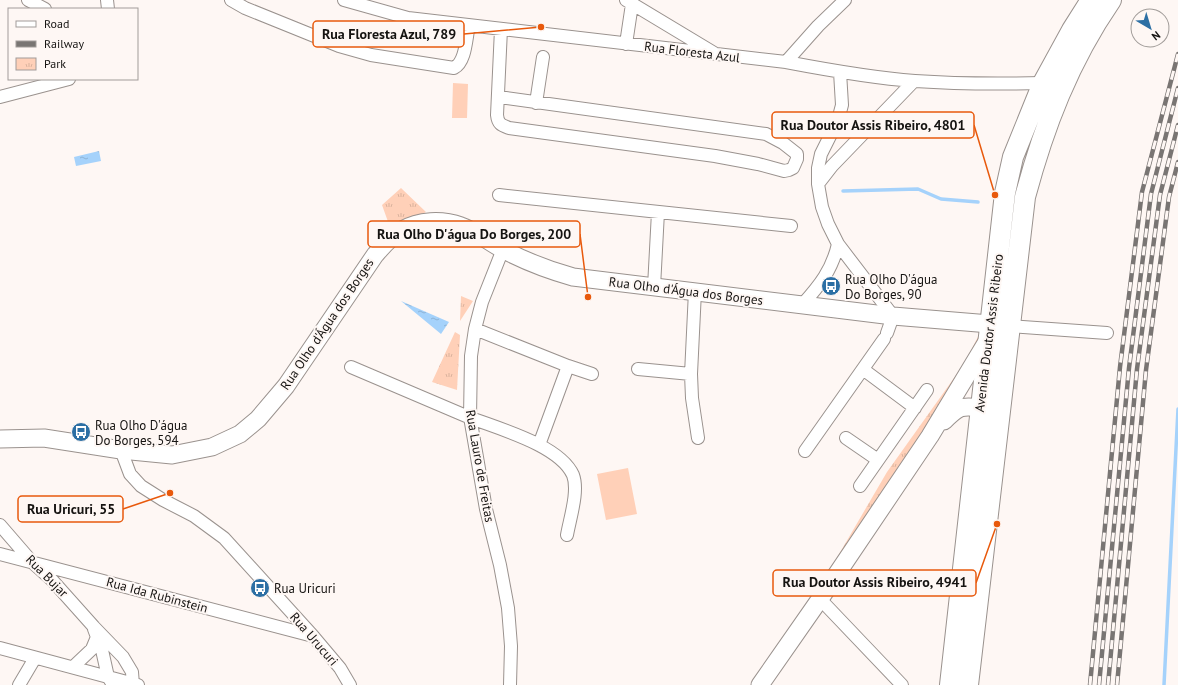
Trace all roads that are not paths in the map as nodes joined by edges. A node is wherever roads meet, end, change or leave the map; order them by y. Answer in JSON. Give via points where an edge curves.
{"nodes":[{"id":1,"x":28,"y":0,"type":"edge"},
{"id":2,"x":231,"y":0,"type":"edge"},
{"id":3,"x":344,"y":0,"type":"edge"},
{"id":4,"x":845,"y":0,"type":"edge"},
{"id":5,"x":1091,"y":0,"type":"edge"},
{"id":6,"x":1111,"y":0,"type":"edge"},
{"id":7,"x":629,"y":2,"type":"edge"},
{"id":8,"x":43,"y":8,"type":"edge"},
{"id":9,"x":469,"y":25,"type":"junction"},
{"id":10,"x":501,"y":29,"type":"junction"},
{"id":11,"x":626,"y":44,"type":"junction"},
{"id":12,"x":717,"y":55,"type":"junction"},
{"id":13,"x":543,"y":57,"type":"dead end"},
{"id":14,"x":786,"y":62,"type":"junction"},
{"id":15,"x":840,"y":72,"type":"junction"},
{"id":16,"x":64,"y":80,"type":"edge"},
{"id":17,"x":914,"y":81,"type":"junction"},
{"id":18,"x":1042,"y":83,"type":"junction"},
{"id":19,"x":0,"y":97,"type":"edge"},
{"id":20,"x":499,"y":97,"type":"junction"},
{"id":21,"x":536,"y":103,"type":"junction"},
{"id":22,"x":818,"y":184,"type":"junction"},
{"id":23,"x":499,"y":195,"type":"dead end"},
{"id":24,"x":658,"y":212,"type":"junction"},
{"id":25,"x":791,"y":226,"type":"dead end"},
{"id":26,"x":838,"y":244,"type":"junction"},
{"id":27,"x":503,"y":249,"type":"junction"},
{"id":28,"x":654,"y":287,"type":"junction"},
{"id":29,"x":695,"y":291,"type":"junction"},
{"id":30,"x":802,"y":305,"type":"junction"},
{"id":31,"x":893,"y":316,"type":"junction"},
{"id":32,"x":1010,"y":326,"type":"junction"},
{"id":33,"x":475,"y":329,"type":"junction"},
{"id":34,"x":989,"y":332,"type":"junction"},
{"id":35,"x":1107,"y":333,"type":"dead end"},
{"id":36,"x":568,"y":366,"type":"junction"},
{"id":37,"x":351,"y":367,"type":"dead end"},
{"id":38,"x":638,"y":369,"type":"dead end"},
{"id":39,"x":864,"y":370,"type":"junction"},
{"id":40,"x":592,"y":374,"type":"dead end"},
{"id":41,"x":691,"y":374,"type":"junction"},
{"id":42,"x":927,"y":390,"type":"dead end"},
{"id":43,"x":915,"y":408,"type":"junction"},
{"id":44,"x":980,"y":408,"type":"junction"},
{"id":45,"x":470,"y":418,"type":"junction"},
{"id":46,"x":930,"y":436,"type":"junction"},
{"id":47,"x":698,"y":438,"type":"dead end"},
{"id":48,"x":846,"y":438,"type":"dead end"},
{"id":49,"x":0,"y":439,"type":"edge"},
{"id":50,"x":539,"y":445,"type":"junction"},
{"id":51,"x":121,"y":450,"type":"junction"},
{"id":52,"x":805,"y":451,"type":"dead end"},
{"id":53,"x":878,"y":460,"type":"junction"},
{"id":54,"x":860,"y":486,"type":"dead end"},
{"id":55,"x":0,"y":525,"type":"edge"},
{"id":56,"x":567,"y":535,"type":"dead end"},
{"id":57,"x":0,"y":554,"type":"edge"},
{"id":58,"x":32,"y":562,"type":"junction"},
{"id":59,"x":820,"y":599,"type":"junction"},
{"id":60,"x":96,"y":632,"type":"junction"},
{"id":61,"x":313,"y":636,"type":"junction"},
{"id":62,"x":0,"y":648,"type":"edge"},
{"id":63,"x":123,"y":657,"type":"junction"},
{"id":64,"x":35,"y":658,"type":"junction"},
{"id":65,"x":104,"y":661,"type":"junction"},
{"id":66,"x":73,"y":667,"type":"junction"},
{"id":67,"x":110,"y":681,"type":"edge"},
{"id":68,"x":19,"y":685,"type":"edge"},
{"id":69,"x":135,"y":685,"type":"edge"},
{"id":70,"x":350,"y":685,"type":"edge"},
{"id":71,"x":510,"y":685,"type":"edge"},
{"id":72,"x":760,"y":685,"type":"edge"},
{"id":73,"x":902,"y":685,"type":"edge"},
{"id":74,"x":950,"y":685,"type":"edge"},
{"id":75,"x":968,"y":685,"type":"edge"}],
"edges":[{"from":1,"to":8,"type":"street"},
{"from":2,"to":9,"type":"street","via":[[340,46],[371,56],[454,68],[462,59]]},
{"from":3,"to":9,"type":"street","name":"Rua Floresta Azul","via":[[408,18]]},
{"from":4,"to":14,"type":"street"},
{"from":5,"to":18,"type":"main road","name":"Avenida Doutor Assis Ribeiro"},
{"from":6,"to":32,"type":"main road","name":"Avenida Doutor Assis Ribeiro","via":[[1079,52],[1062,88],[1035,162],[1025,197]]},
{"from":7,"to":11,"type":"street"},
{"from":7,"to":12,"type":"street"},
{"from":9,"to":10,"type":"street","name":"Rua Floresta Azul"},
{"from":10,"to":11,"type":"street","name":"Rua Floresta Azul"},
{"from":10,"to":20,"type":"street"},
{"from":11,"to":12,"type":"street","name":"Rua Floresta Azul"},
{"from":12,"to":14,"type":"street","name":"Rua Floresta Azul"},
{"from":13,"to":21,"type":"street"},
{"from":14,"to":15,"type":"street","name":"Rua Floresta Azul"},
{"from":15,"to":17,"type":"street","name":"Rua Floresta Azul"},
{"from":15,"to":22,"type":"street","via":[[842,105],[838,120],[821,154]]},
{"from":16,"to":19,"type":"street"},
{"from":17,"to":18,"type":"street","name":"Rua Floresta Azul","via":[[981,85]]},
{"from":17,"to":22,"type":"street","via":[[832,166]]},
{"from":18,"to":34,"type":"main road","name":"Avenida Doutor Assis Ribeiro","via":[[1014,157],[1005,193]]},
{"from":20,"to":21,"type":"street"},
{"from":20,"to":21,"type":"street","via":[[498,120],[501,125],[509,128],[715,156],[784,171],[793,168],[797,159],[797,154],[790,148],[766,134]]},
{"from":22,"to":26,"type":"street","via":[[822,207]]},
{"from":23,"to":24,"type":"street"},
{"from":24,"to":25,"type":"street"},
{"from":24,"to":28,"type":"street"},
{"from":26,"to":30,"type":"street","via":[[825,277]]},
{"from":26,"to":31,"type":"street"},
{"from":27,"to":28,"type":"main road","name":"Rua Olho d'Água dos Borges","via":[[542,268],[573,277]]},
{"from":27,"to":33,"type":"street","name":"Rua Lauro de Freitas","via":[[482,302]]},
{"from":27,"to":51,"type":"main road","name":"Rua Olho d'Água dos Borges","via":[[462,226],[442,221],[418,224],[401,230],[375,255],[286,386],[258,419],[240,434],[212,447],[172,455]]},
{"from":28,"to":29,"type":"main road","name":"Rua Olho d'Água dos Borges"},
{"from":29,"to":30,"type":"main road","name":"Rua Olho d'Água dos Borges"},
{"from":29,"to":41,"type":"street"},
{"from":30,"to":31,"type":"main road","name":"Rua Olho d'Água dos Borges"},
{"from":31,"to":34,"type":"main road","name":"Rua Olho d'Água dos Borges"},
{"from":31,"to":39,"type":"street","via":[[886,336]]},
{"from":32,"to":34,"type":"main road","name":"Rua Olho d'Água dos Borges"},
{"from":32,"to":35,"type":"street"},
{"from":32,"to":75,"type":"main road","name":"Avenida Doutor Assis Ribeiro"},
{"from":33,"to":36,"type":"street"},
{"from":33,"to":45,"type":"street","name":"Rua Lauro de Freitas","via":[[471,356]]},
{"from":34,"to":44,"type":"main road","name":"Avenida Doutor Assis Ribeiro"},
{"from":34,"to":46,"type":"main road"},
{"from":36,"to":40,"type":"street"},
{"from":36,"to":50,"type":"street"},
{"from":37,"to":45,"type":"street"},
{"from":38,"to":41,"type":"street"},
{"from":39,"to":43,"type":"street"},
{"from":39,"to":52,"type":"street"},
{"from":41,"to":47,"type":"street"},
{"from":42,"to":43,"type":"street"},
{"from":43,"to":53,"type":"street"},
{"from":44,"to":46,"type":"main road","via":[[963,406]]},
{"from":44,"to":74,"type":"main road","name":"Avenida Doutor Assis Ribeiro"},
{"from":45,"to":50,"type":"street","via":[[498,426]]},
{"from":45,"to":71,"type":"street","name":"Rua Lauro de Freitas","via":[[486,509],[508,608],[511,646]]},
{"from":46,"to":59,"type":"main road"},
{"from":48,"to":53,"type":"street"},
{"from":49,"to":51,"type":"main road","name":"Rua Olho d'Água dos Borges","via":[[44,438]]},
{"from":50,"to":56,"type":"street","via":[[556,456],[573,475],[576,490]]},
{"from":51,"to":61,"type":"street","name":"Rua Urucuri","via":[[130,474],[141,486],[194,516],[224,538]]},
{"from":53,"to":54,"type":"street"},
{"from":55,"to":58,"type":"street","name":"Rua Bujar"},
{"from":57,"to":58,"type":"street","name":"Rua Ida Rubinstein"},
{"from":58,"to":60,"type":"street","name":"Rua Bujar","via":[[52,580]]},
{"from":58,"to":61,"type":"street","name":"Rua Ida Rubinstein"},
{"from":59,"to":72,"type":"main road"},
{"from":59,"to":73,"type":"street"},
{"from":60,"to":63,"type":"street","name":"Rua Bujar"},
{"from":60,"to":65,"type":"street","name":"Rua Bujar"},
{"from":60,"to":66,"type":"street","via":[[92,649]]},
{"from":61,"to":70,"type":"street","name":"Rua Urucuri","via":[[340,668]]},
{"from":62,"to":64,"type":"street"},
{"from":63,"to":65,"type":"street"},
{"from":63,"to":69,"type":"street","name":"Rua Bujar","via":[[132,672]]},
{"from":64,"to":66,"type":"street"},
{"from":64,"to":68,"type":"street"},
{"from":65,"to":67,"type":"street","name":"Rua Bujar"},
{"from":66,"to":67,"type":"street"},
{"from":67,"to":69,"type":"street"}]}
